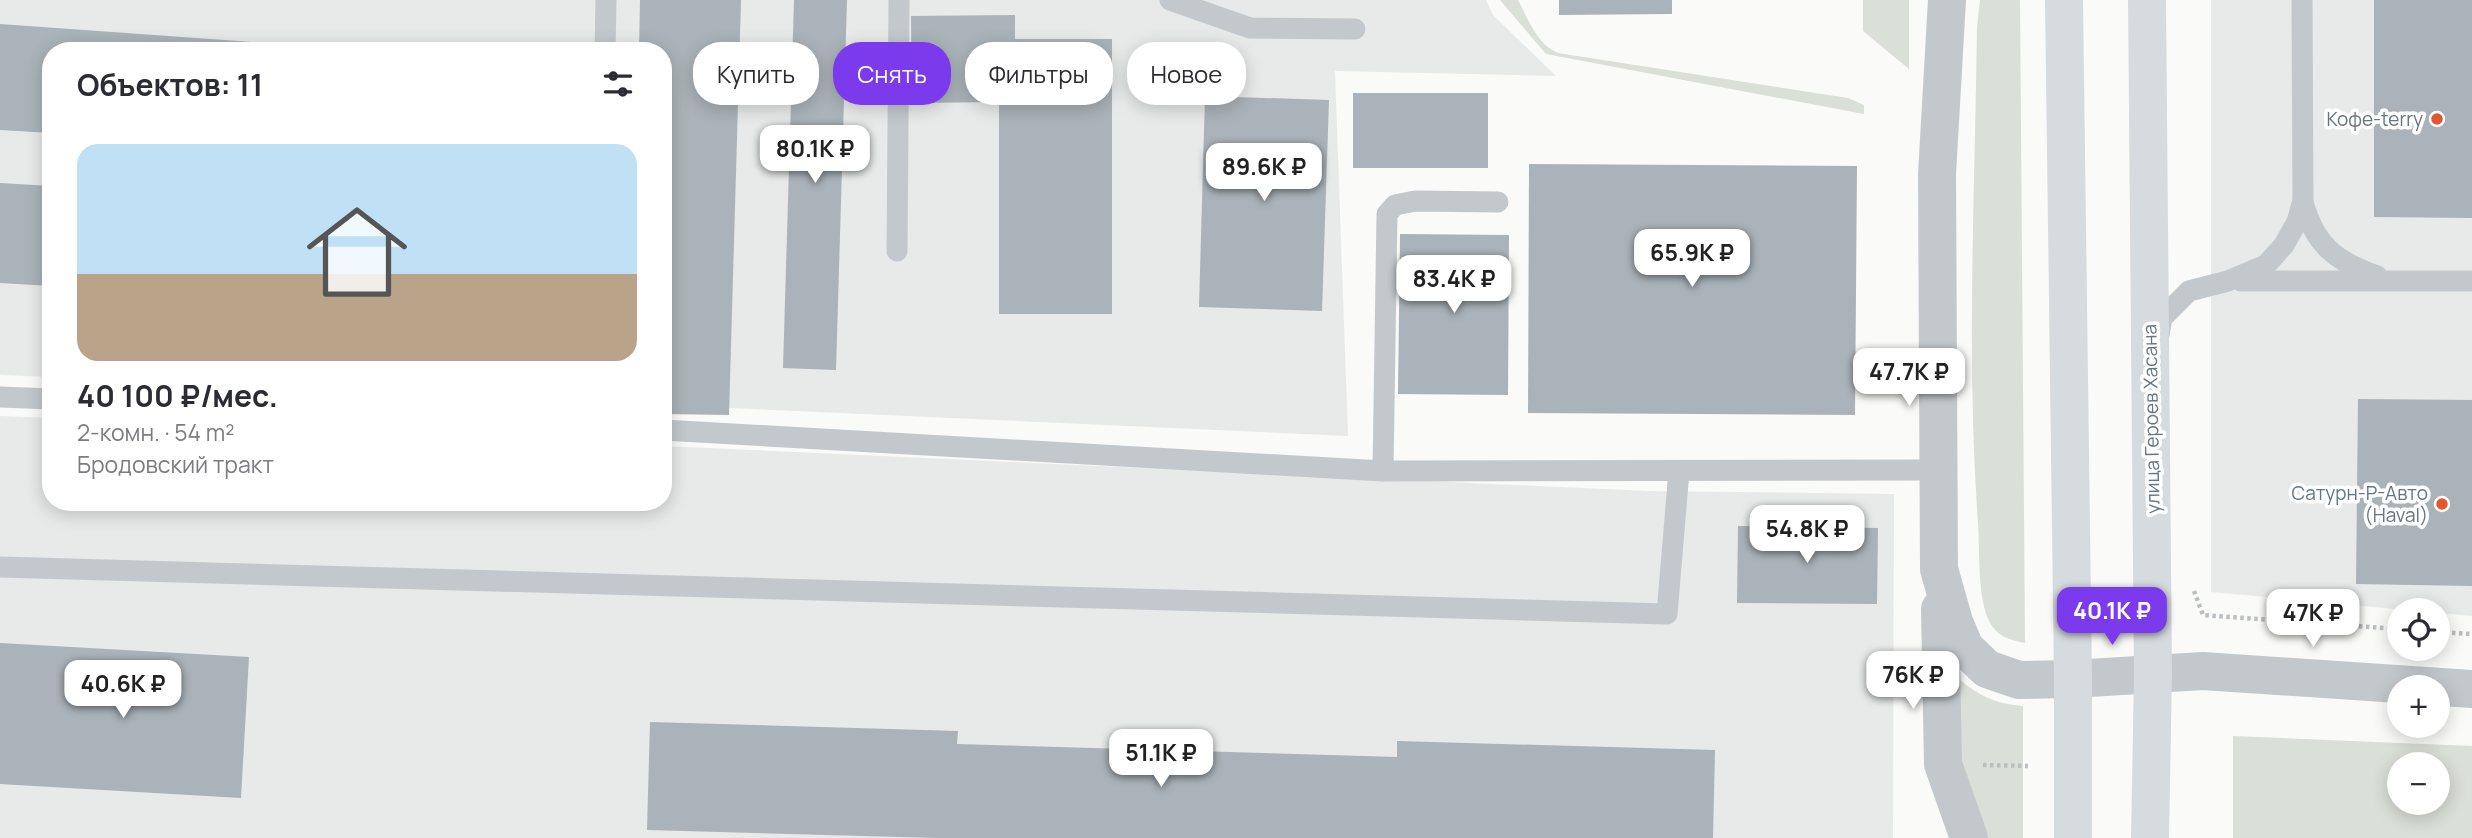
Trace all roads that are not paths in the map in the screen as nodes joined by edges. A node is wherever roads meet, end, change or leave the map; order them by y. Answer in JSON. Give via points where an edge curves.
{"nodes":[{"id":1,"x":606,"y":0,"type":"edge"},
{"id":2,"x":899,"y":0,"type":"edge"},
{"id":3,"x":1170,"y":0,"type":"edge"},
{"id":4,"x":1947,"y":0,"type":"edge"},
{"id":5,"x":2064,"y":0,"type":"edge"},
{"id":6,"x":2147,"y":0,"type":"edge"},
{"id":7,"x":2302,"y":0,"type":"edge"},
{"id":8,"x":1355,"y":29,"type":"dead end"},
{"id":9,"x":605,"y":42,"type":"edge"},
{"id":10,"x":2303,"y":200,"type":"junction"},
{"id":11,"x":1498,"y":202,"type":"dead end"},
{"id":12,"x":897,"y":251,"type":"dead end"},
{"id":13,"x":2228,"y":281,"type":"junction"},
{"id":14,"x":2390,"y":281,"type":"junction"},
{"id":15,"x":2472,"y":281,"type":"edge"},
{"id":16,"x":0,"y":397,"type":"edge"},
{"id":17,"x":42,"y":399,"type":"edge"},
{"id":18,"x":2150,"y":410,"type":"junction"},
{"id":19,"x":672,"y":431,"type":"edge"},
{"id":20,"x":1939,"y":470,"type":"junction"},
{"id":21,"x":1383,"y":471,"type":"junction"},
{"id":22,"x":1679,"y":471,"type":"junction"},
{"id":23,"x":0,"y":567,"type":"edge"},
{"id":24,"x":1939,"y":569,"type":"junction"},
{"id":25,"x":2153,"y":674,"type":"junction"},
{"id":26,"x":2073,"y":679,"type":"junction"},
{"id":27,"x":2472,"y":689,"type":"edge"},
{"id":28,"x":1969,"y":838,"type":"edge"},
{"id":29,"x":2073,"y":838,"type":"edge"},
{"id":30,"x":2150,"y":838,"type":"edge"}],
"edges":[{"from":1,"to":9,"type":"lane"},
{"from":2,"to":12,"type":"lane"},
{"from":3,"to":8,"type":"lane","via":[[1250,28]]},
{"from":4,"to":20,"type":"street","via":[[1937,174]]},
{"from":5,"to":26,"type":"main road"},
{"from":6,"to":18,"type":"main road","name":"улица Героев Хасана"},
{"from":7,"to":10,"type":"lane"},
{"from":10,"to":13,"type":"lane","via":[[2284,245],[2266,265]]},
{"from":10,"to":14,"type":"lane","via":[[2309,223],[2322,244],[2349,266]]},
{"from":11,"to":21,"type":"lane","via":[[1415,201],[1395,205],[1387,214]]},
{"from":13,"to":14,"type":"lane"},
{"from":13,"to":18,"type":"lane","via":[[2189,291],[2162,318]]},
{"from":14,"to":15,"type":"lane"},
{"from":16,"to":17,"type":"lane"},
{"from":18,"to":25,"type":"main road","name":"улица Героев Хасана"},
{"from":19,"to":21,"type":"lane"},
{"from":20,"to":22,"type":"lane"},
{"from":20,"to":24,"type":"street"},
{"from":21,"to":22,"type":"lane"},
{"from":22,"to":23,"type":"lane","via":[[1667,614]]},
{"from":24,"to":26,"type":"street","via":[[1965,648],[1987,669],[2019,680]]},
{"from":24,"to":28,"type":"street","via":[[1943,764]]},
{"from":25,"to":26,"type":"street"},
{"from":25,"to":27,"type":"street","via":[[2203,671]]},
{"from":25,"to":30,"type":"main road","name":"улица Героев Хасана"},
{"from":26,"to":29,"type":"main road"}]}
